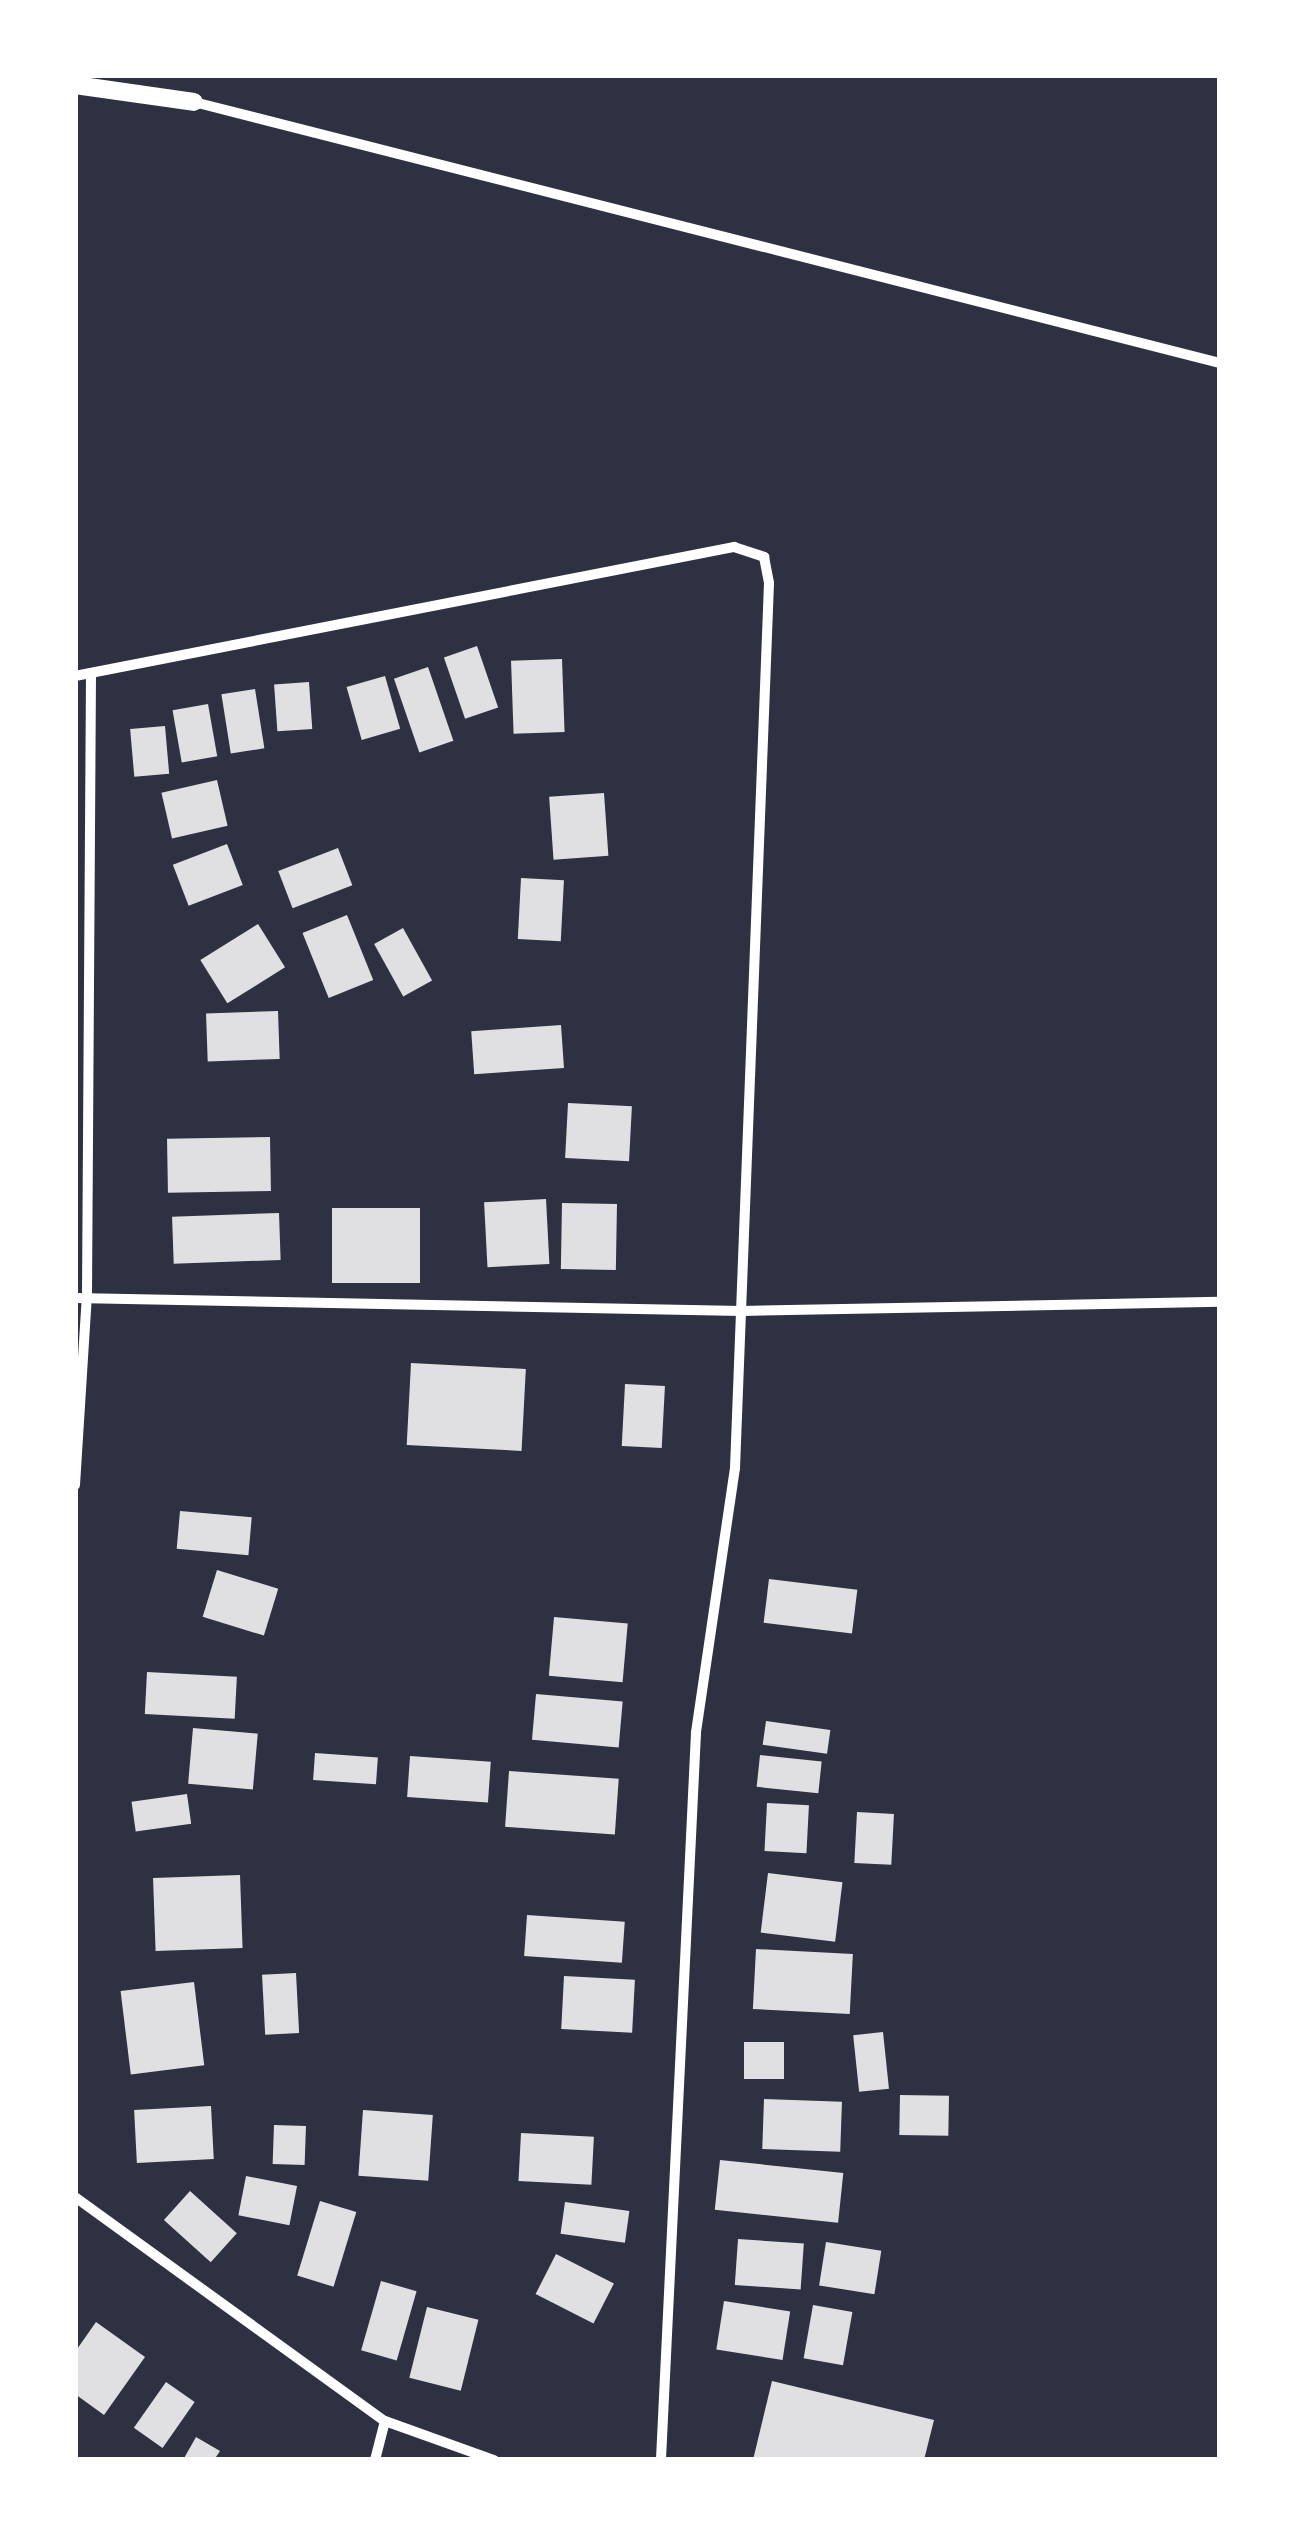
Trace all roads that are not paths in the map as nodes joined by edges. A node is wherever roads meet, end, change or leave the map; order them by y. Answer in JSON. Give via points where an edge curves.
{"nodes":[{"id":1,"x":75,"y":85,"type":"edge"},
{"id":2,"x":194,"y":102,"type":"joint"},
{"id":3,"x":1220,"y":363,"type":"edge"},
{"id":4,"x":92,"y":673,"type":"junction"},
{"id":5,"x":75,"y":676,"type":"edge"},
{"id":6,"x":81,"y":1296,"type":"edge"},
{"id":7,"x":1220,"y":1302,"type":"edge"},
{"id":8,"x":742,"y":1311,"type":"junction"},
{"id":9,"x":75,"y":1484,"type":"edge"},
{"id":10,"x":75,"y":2197,"type":"edge"},
{"id":11,"x":385,"y":2420,"type":"junction"},
{"id":12,"x":375,"y":2460,"type":"edge"},
{"id":13,"x":494,"y":2460,"type":"edge"},
{"id":14,"x":661,"y":2460,"type":"edge"}],
"edges":[{"from":1,"to":2,"type":"street"},
{"from":2,"to":3,"type":"street"},
{"from":4,"to":5,"type":"street"},
{"from":4,"to":6,"type":"street"},
{"from":4,"to":8,"type":"street","via":[[734,548],[764,557],[770,584]]},
{"from":6,"to":8,"type":"street"},
{"from":6,"to":9,"type":"street"},
{"from":7,"to":8,"type":"street"},
{"from":8,"to":14,"type":"street","via":[[735,1468],[696,1733]]},
{"from":10,"to":11,"type":"street"},
{"from":11,"to":12,"type":"street"},
{"from":11,"to":13,"type":"street"}]}
